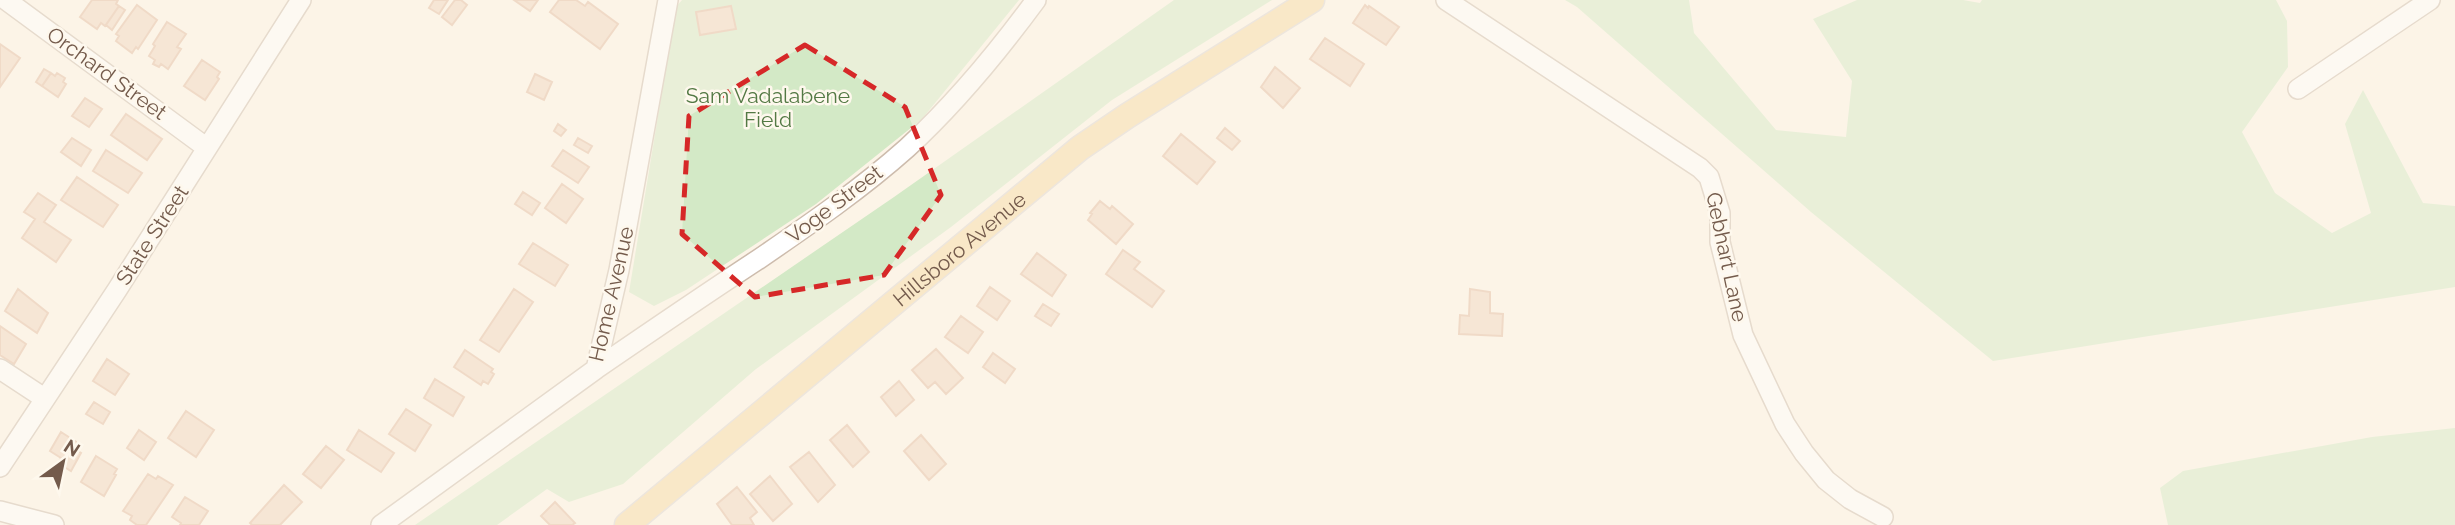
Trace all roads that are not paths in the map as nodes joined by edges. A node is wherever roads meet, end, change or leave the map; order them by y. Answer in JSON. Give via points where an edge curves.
{"nodes":[{"id":1,"x":6,"y":0,"type":"edge"},
{"id":2,"x":300,"y":0,"type":"edge"},
{"id":3,"x":1036,"y":0,"type":"edge"},
{"id":4,"x":1312,"y":0,"type":"edge"},
{"id":5,"x":1446,"y":0,"type":"edge"},
{"id":6,"x":2430,"y":0,"type":"edge"},
{"id":7,"x":667,"y":1,"type":"edge"},
{"id":8,"x":2298,"y":89,"type":"dead end"},
{"id":9,"x":208,"y":148,"type":"junction"},
{"id":10,"x":0,"y":369,"type":"edge"},
{"id":11,"x":596,"y":369,"type":"junction"},
{"id":12,"x":44,"y":398,"type":"junction"},
{"id":13,"x":0,"y":467,"type":"edge"},
{"id":14,"x":0,"y":510,"type":"edge"},
{"id":15,"x":1884,"y":517,"type":"dead end"},
{"id":16,"x":54,"y":525,"type":"edge"},
{"id":17,"x":381,"y":525,"type":"edge"},
{"id":18,"x":627,"y":525,"type":"edge"}],
"edges":[{"from":1,"to":9,"type":"street","name":"Orchard Street"},
{"from":2,"to":9,"type":"street","name":"State Street"},
{"from":3,"to":11,"type":"street","name":"Voge Street","via":[[981,71],[906,148],[813,222]]},
{"from":4,"to":18,"type":"main road","name":"Hillsboro Avenue","via":[[1080,148]]},
{"from":5,"to":15,"type":"street","name":"Gebhart Lane","via":[[1709,177],[1743,335],[1785,424],[1826,480]]},
{"from":6,"to":8,"type":"street"},
{"from":7,"to":11,"type":"street","name":"Home Avenue","via":[[620,270]]},
{"from":9,"to":12,"type":"street","name":"State Street"},
{"from":10,"to":12,"type":"street"},
{"from":11,"to":17,"type":"street","name":"Home Avenue"},
{"from":12,"to":13,"type":"street","name":"State Street"},
{"from":14,"to":16,"type":"street"}]}
